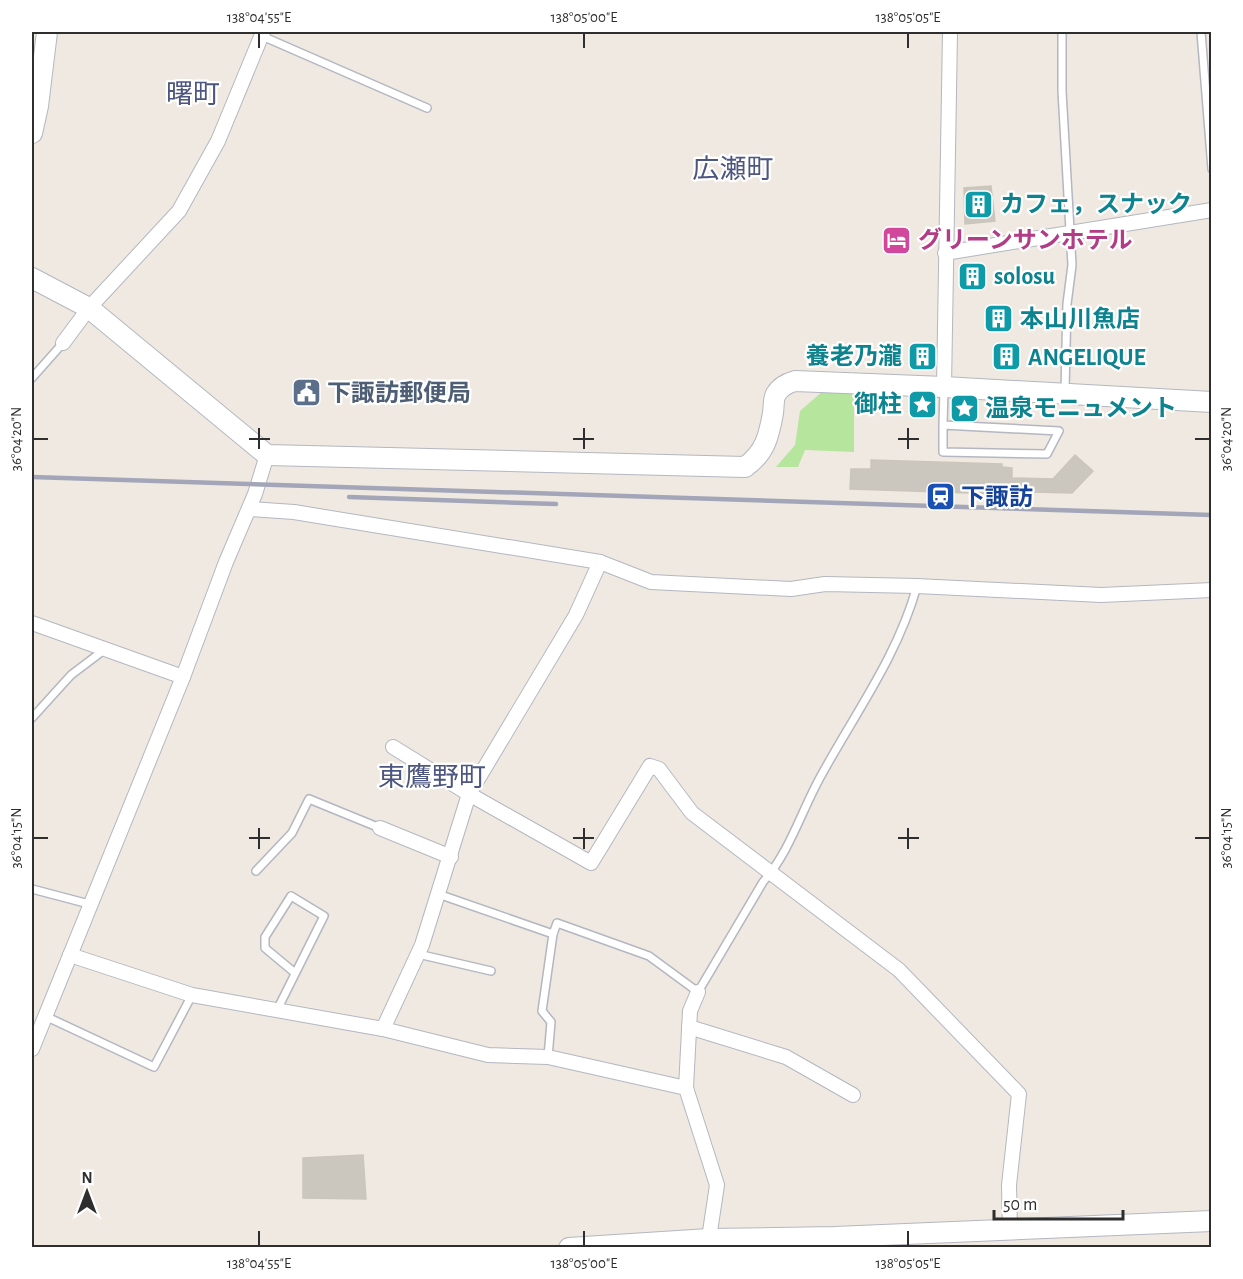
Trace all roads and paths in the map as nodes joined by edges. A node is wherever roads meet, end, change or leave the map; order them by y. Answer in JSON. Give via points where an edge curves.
{"nodes":[{"id":1,"x":46,"y":32,"type":"edge"},
{"id":2,"x":950,"y":32,"type":"edge"},
{"id":3,"x":1062,"y":32,"type":"edge"},
{"id":4,"x":1201,"y":32,"type":"edge"},
{"id":5,"x":263,"y":34,"type":"edge"},
{"id":6,"x":427,"y":108,"type":"dead end"},
{"id":7,"x":32,"y":133,"type":"edge"},
{"id":8,"x":1212,"y":169,"type":"edge"},
{"id":9,"x":1212,"y":210,"type":"edge"},
{"id":10,"x":1071,"y":231,"type":"junction"},
{"id":11,"x":945,"y":253,"type":"junction"},
{"id":12,"x":32,"y":278,"type":"edge"},
{"id":13,"x":89,"y":308,"type":"junction"},
{"id":14,"x":63,"y":343,"type":"joint"},
{"id":15,"x":32,"y":378,"type":"edge"},
{"id":16,"x":944,"y":387,"type":"junction"},
{"id":17,"x":1065,"y":394,"type":"junction"},
{"id":18,"x":1212,"y":402,"type":"edge"},
{"id":19,"x":943,"y":425,"type":"junction"},
{"id":20,"x":267,"y":455,"type":"junction"},
{"id":21,"x":250,"y":509,"type":"junction"},
{"id":22,"x":600,"y":562,"type":"junction"},
{"id":23,"x":917,"y":586,"type":"junction"},
{"id":24,"x":1212,"y":590,"type":"edge"},
{"id":25,"x":32,"y":623,"type":"edge"},
{"id":26,"x":104,"y":650,"type":"junction"},
{"id":27,"x":183,"y":677,"type":"junction"},
{"id":28,"x":32,"y":718,"type":"edge"},
{"id":29,"x":393,"y":747,"type":"dead end"},
{"id":30,"x":469,"y":794,"type":"junction"},
{"id":31,"x":380,"y":828,"type":"joint"},
{"id":32,"x":451,"y":857,"type":"junction"},
{"id":33,"x":256,"y":871,"type":"dead end"},
{"id":34,"x":771,"y":874,"type":"junction"},
{"id":35,"x":32,"y":890,"type":"edge"},
{"id":36,"x":438,"y":894,"type":"junction"},
{"id":37,"x":89,"y":904,"type":"junction"},
{"id":38,"x":553,"y":934,"type":"junction"},
{"id":39,"x":418,"y":954,"type":"junction"},
{"id":40,"x":70,"y":955,"type":"junction"},
{"id":41,"x":491,"y":971,"type":"dead end"},
{"id":42,"x":295,"y":973,"type":"junction"},
{"id":43,"x":698,"y":992,"type":"junction"},
{"id":44,"x":192,"y":994,"type":"junction"},
{"id":45,"x":277,"y":1010,"type":"junction"},
{"id":46,"x":45,"y":1016,"type":"junction"},
{"id":47,"x":689,"y":1027,"type":"junction"},
{"id":48,"x":383,"y":1029,"type":"junction"},
{"id":49,"x":32,"y":1049,"type":"edge"},
{"id":50,"x":548,"y":1057,"type":"junction"},
{"id":51,"x":686,"y":1088,"type":"junction"},
{"id":52,"x":853,"y":1095,"type":"dead end"},
{"id":53,"x":1212,"y":1221,"type":"edge"},
{"id":54,"x":1010,"y":1230,"type":"junction"},
{"id":55,"x":835,"y":1242,"type":"edge"},
{"id":56,"x":708,"y":1243,"type":"edge"},
{"id":57,"x":569,"y":1248,"type":"edge"}],
"edges":[{"from":1,"to":7,"type":"street"},
{"from":2,"to":11,"type":"street"},
{"from":3,"to":10,"type":"lane"},
{"from":4,"to":8,"type":"lane"},
{"from":5,"to":6,"type":"lane"},
{"from":5,"to":13,"type":"street","via":[[218,141],[179,211]]},
{"from":9,"to":10,"type":"street"},
{"from":10,"to":11,"type":"street"},
{"from":10,"to":17,"type":"lane"},
{"from":11,"to":16,"type":"street"},
{"from":12,"to":13,"type":"street"},
{"from":13,"to":14,"type":"street"},
{"from":13,"to":20,"type":"street"},
{"from":14,"to":15,"type":"lane"},
{"from":16,"to":17,"type":"street"},
{"from":16,"to":19,"type":"lane"},
{"from":16,"to":20,"type":"street","via":[[795,381],[784,385],[776,394],[765,444],[756,459],[745,467]]},
{"from":17,"to":18,"type":"street"},
{"from":19,"to":19,"type":"lane","via":[[943,452],[1047,454],[1059,431]]},
{"from":20,"to":21,"type":"street"},
{"from":21,"to":22,"type":"street","via":[[306,514]]},
{"from":21,"to":27,"type":"street"},
{"from":22,"to":23,"type":"street","via":[[651,582],[792,589],[825,584]]},
{"from":22,"to":30,"type":"street","via":[[576,615]]},
{"from":23,"to":24,"type":"street","via":[[1101,595]]},
{"from":23,"to":34,"type":"lane","via":[[891,655],[821,775]]},
{"from":25,"to":26,"type":"street"},
{"from":26,"to":27,"type":"street"},
{"from":26,"to":28,"type":"lane","via":[[71,675]]},
{"from":27,"to":37,"type":"street"},
{"from":29,"to":30,"type":"street"},
{"from":30,"to":32,"type":"street"},
{"from":30,"to":34,"type":"street","via":[[591,863],[650,766],[659,769],[692,813]]},
{"from":31,"to":32,"type":"street"},
{"from":31,"to":33,"type":"lane","via":[[309,799],[292,832]]},
{"from":32,"to":36,"type":"street"},
{"from":34,"to":43,"type":"lane"},
{"from":34,"to":54,"type":"street","via":[[899,970],[1019,1094]]},
{"from":35,"to":37,"type":"lane"},
{"from":36,"to":38,"type":"lane"},
{"from":36,"to":39,"type":"street"},
{"from":37,"to":40,"type":"street"},
{"from":38,"to":43,"type":"lane","via":[[556,923],[649,956]]},
{"from":38,"to":50,"type":"lane","via":[[542,1011],[551,1022]]},
{"from":39,"to":41,"type":"lane"},
{"from":39,"to":48,"type":"street"},
{"from":40,"to":44,"type":"street"},
{"from":40,"to":46,"type":"street"},
{"from":42,"to":42,"type":"lane","via":[[324,916],[291,896],[265,937],[265,948]]},
{"from":42,"to":45,"type":"lane"},
{"from":43,"to":47,"type":"street","via":[[690,1011]]},
{"from":44,"to":45,"type":"street"},
{"from":44,"to":46,"type":"lane","via":[[154,1067]]},
{"from":45,"to":48,"type":"street"},
{"from":46,"to":49,"type":"street"},
{"from":47,"to":51,"type":"street"},
{"from":47,"to":52,"type":"street","via":[[786,1057]]},
{"from":48,"to":50,"type":"street","via":[[488,1055]]},
{"from":50,"to":51,"type":"street"},
{"from":51,"to":56,"type":"street","via":[[717,1185]]},
{"from":53,"to":54,"type":"street"},
{"from":54,"to":55,"type":"street"},
{"from":55,"to":56,"type":"street"},
{"from":56,"to":57,"type":"street"}]}
